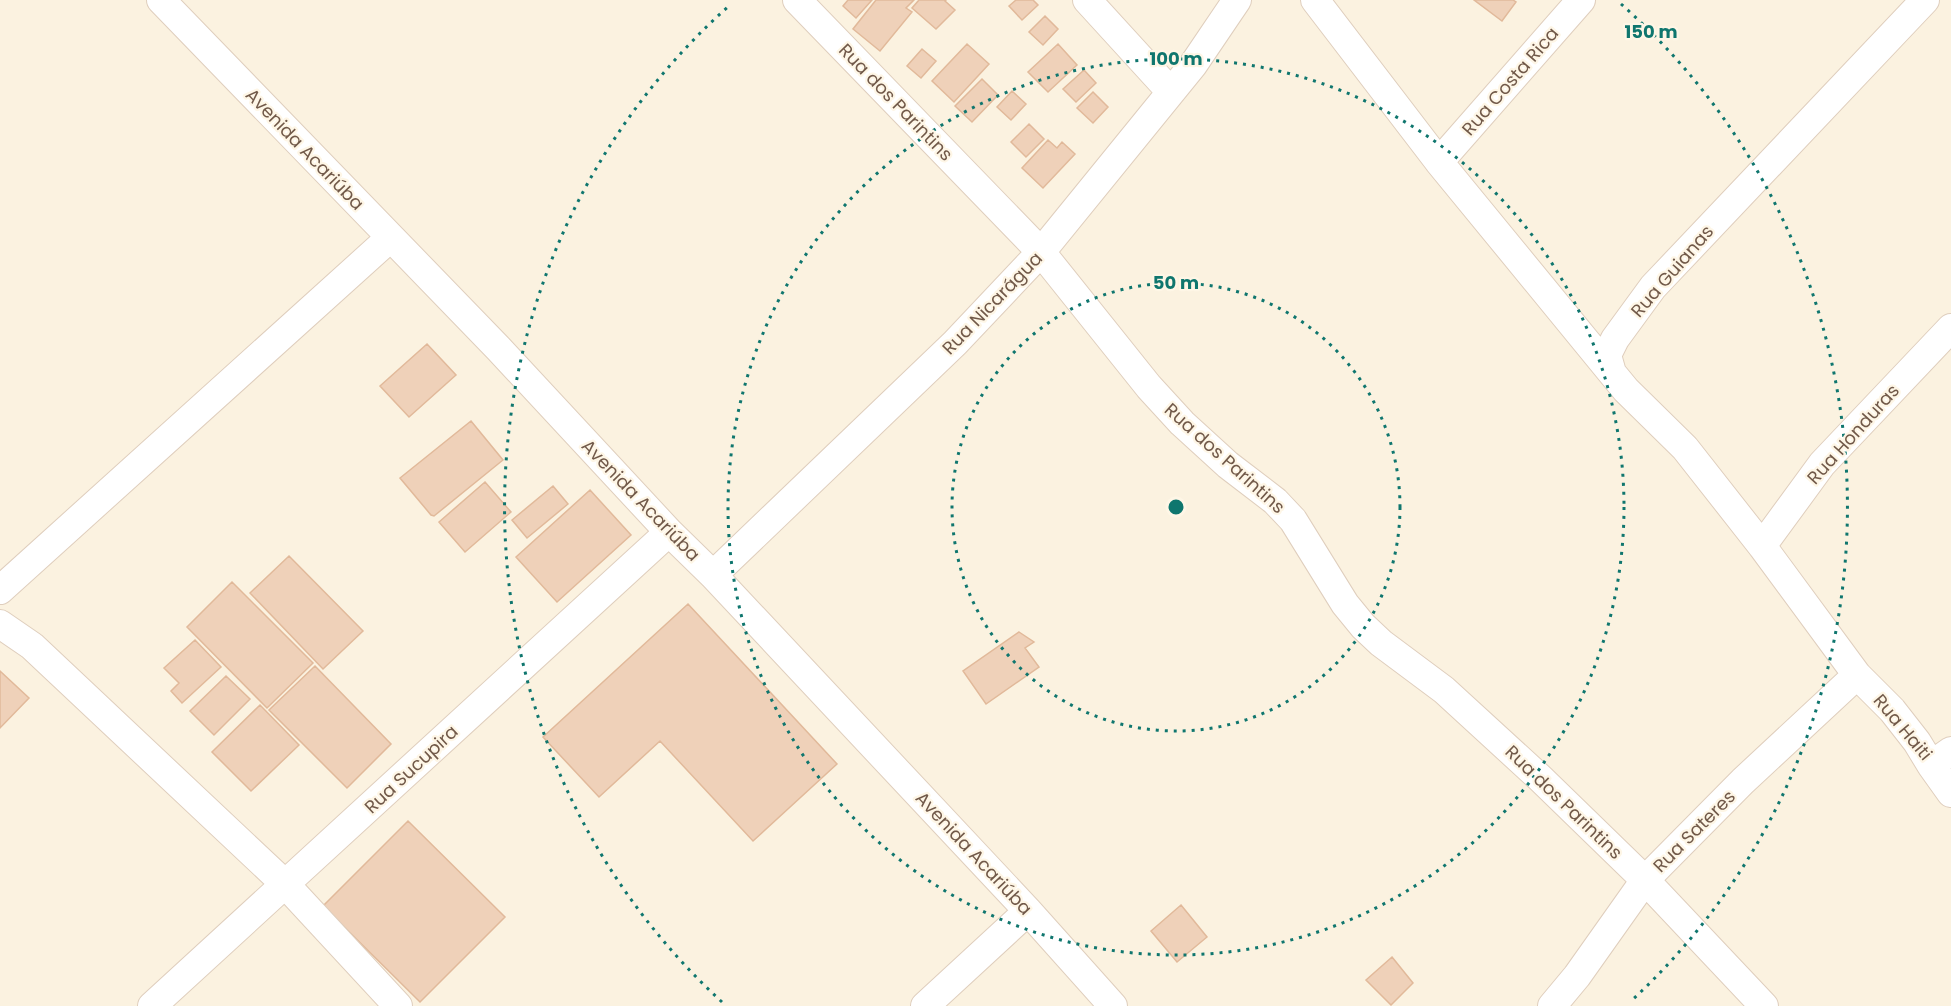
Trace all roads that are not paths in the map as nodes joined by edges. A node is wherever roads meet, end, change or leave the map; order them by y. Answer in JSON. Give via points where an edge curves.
{"nodes":[{"id":1,"x":161,"y":0,"type":"edge"},
{"id":2,"x":797,"y":0,"type":"edge"},
{"id":3,"x":1087,"y":0,"type":"edge"},
{"id":4,"x":1237,"y":0,"type":"edge"},
{"id":5,"x":1315,"y":0,"type":"edge"},
{"id":6,"x":1581,"y":0,"type":"edge"},
{"id":7,"x":1925,"y":0,"type":"edge"},
{"id":8,"x":1171,"y":92,"type":"junction"},
{"id":9,"x":1439,"y":162,"type":"junction"},
{"id":10,"x":390,"y":238,"type":"junction"},
{"id":11,"x":1041,"y":252,"type":"junction"},
{"id":12,"x":1951,"y":328,"type":"edge"},
{"id":13,"x":1612,"y":373,"type":"junction"},
{"id":14,"x":669,"y":532,"type":"junction"},
{"id":15,"x":1762,"y":546,"type":"junction"},
{"id":16,"x":713,"y":575,"type":"junction"},
{"id":17,"x":0,"y":590,"type":"edge"},
{"id":18,"x":0,"y":624,"type":"edge"},
{"id":19,"x":1857,"y":675,"type":"junction"},
{"id":20,"x":1941,"y":758,"type":"edge"},
{"id":21,"x":1951,"y":794,"type":"edge"},
{"id":22,"x":1645,"y":880,"type":"junction"},
{"id":23,"x":286,"y":885,"type":"junction"},
{"id":24,"x":1028,"y":911,"type":"junction"},
{"id":25,"x":152,"y":1006,"type":"edge"},
{"id":26,"x":398,"y":1006,"type":"edge"},
{"id":27,"x":925,"y":1006,"type":"edge"},
{"id":28,"x":1113,"y":1006,"type":"edge"},
{"id":29,"x":1552,"y":1006,"type":"edge"},
{"id":30,"x":1764,"y":1006,"type":"edge"}],
"edges":[{"from":1,"to":10,"type":"street","name":"Avenida Acariúba"},
{"from":2,"to":11,"type":"street","name":"Rua dos Parintins"},
{"from":3,"to":8,"type":"street"},
{"from":4,"to":8,"type":"street","name":"Rua Nicarágua"},
{"from":5,"to":9,"type":"street"},
{"from":6,"to":9,"type":"street","name":"Rua Costa Rica"},
{"from":7,"to":13,"type":"street","name":"Rua Guianas","via":[[1653,287],[1607,355]]},
{"from":8,"to":11,"type":"street","name":"Rua Nicarágua"},
{"from":9,"to":13,"type":"street"},
{"from":10,"to":14,"type":"street","name":"Avenida Acariúba"},
{"from":10,"to":17,"type":"street"},
{"from":11,"to":16,"type":"street","name":"Rua Nicarágua","via":[[955,343]]},
{"from":11,"to":22,"type":"street","name":"Rua dos Parintins","via":[[1182,423],[1293,520],[1363,626],[1444,690]]},
{"from":12,"to":15,"type":"street","name":"Rua Honduras","via":[[1822,464]]},
{"from":13,"to":15,"type":"street","via":[[1685,448]]},
{"from":14,"to":16,"type":"street","name":"Avenida Acariúba"},
{"from":14,"to":23,"type":"street","name":"Rua Sucupira"},
{"from":15,"to":19,"type":"street"},
{"from":16,"to":24,"type":"street","name":"Avenida Acariúba"},
{"from":18,"to":23,"type":"street","via":[[40,653]]},
{"from":19,"to":20,"type":"street","name":"Rua Haiti","via":[[1917,742]]},
{"from":19,"to":22,"type":"street","name":"Rua Sateres","via":[[1743,781]]},
{"from":20,"to":21,"type":"street","name":"Rua Haiti"},
{"from":22,"to":29,"type":"street","name":"Rua Sateres"},
{"from":22,"to":30,"type":"street","name":"Rua dos Parintins"},
{"from":23,"to":25,"type":"street","name":"Rua Sucupira"},
{"from":23,"to":26,"type":"street"},
{"from":24,"to":27,"type":"street"},
{"from":24,"to":28,"type":"street","name":"Avenida Acariúba"}]}
